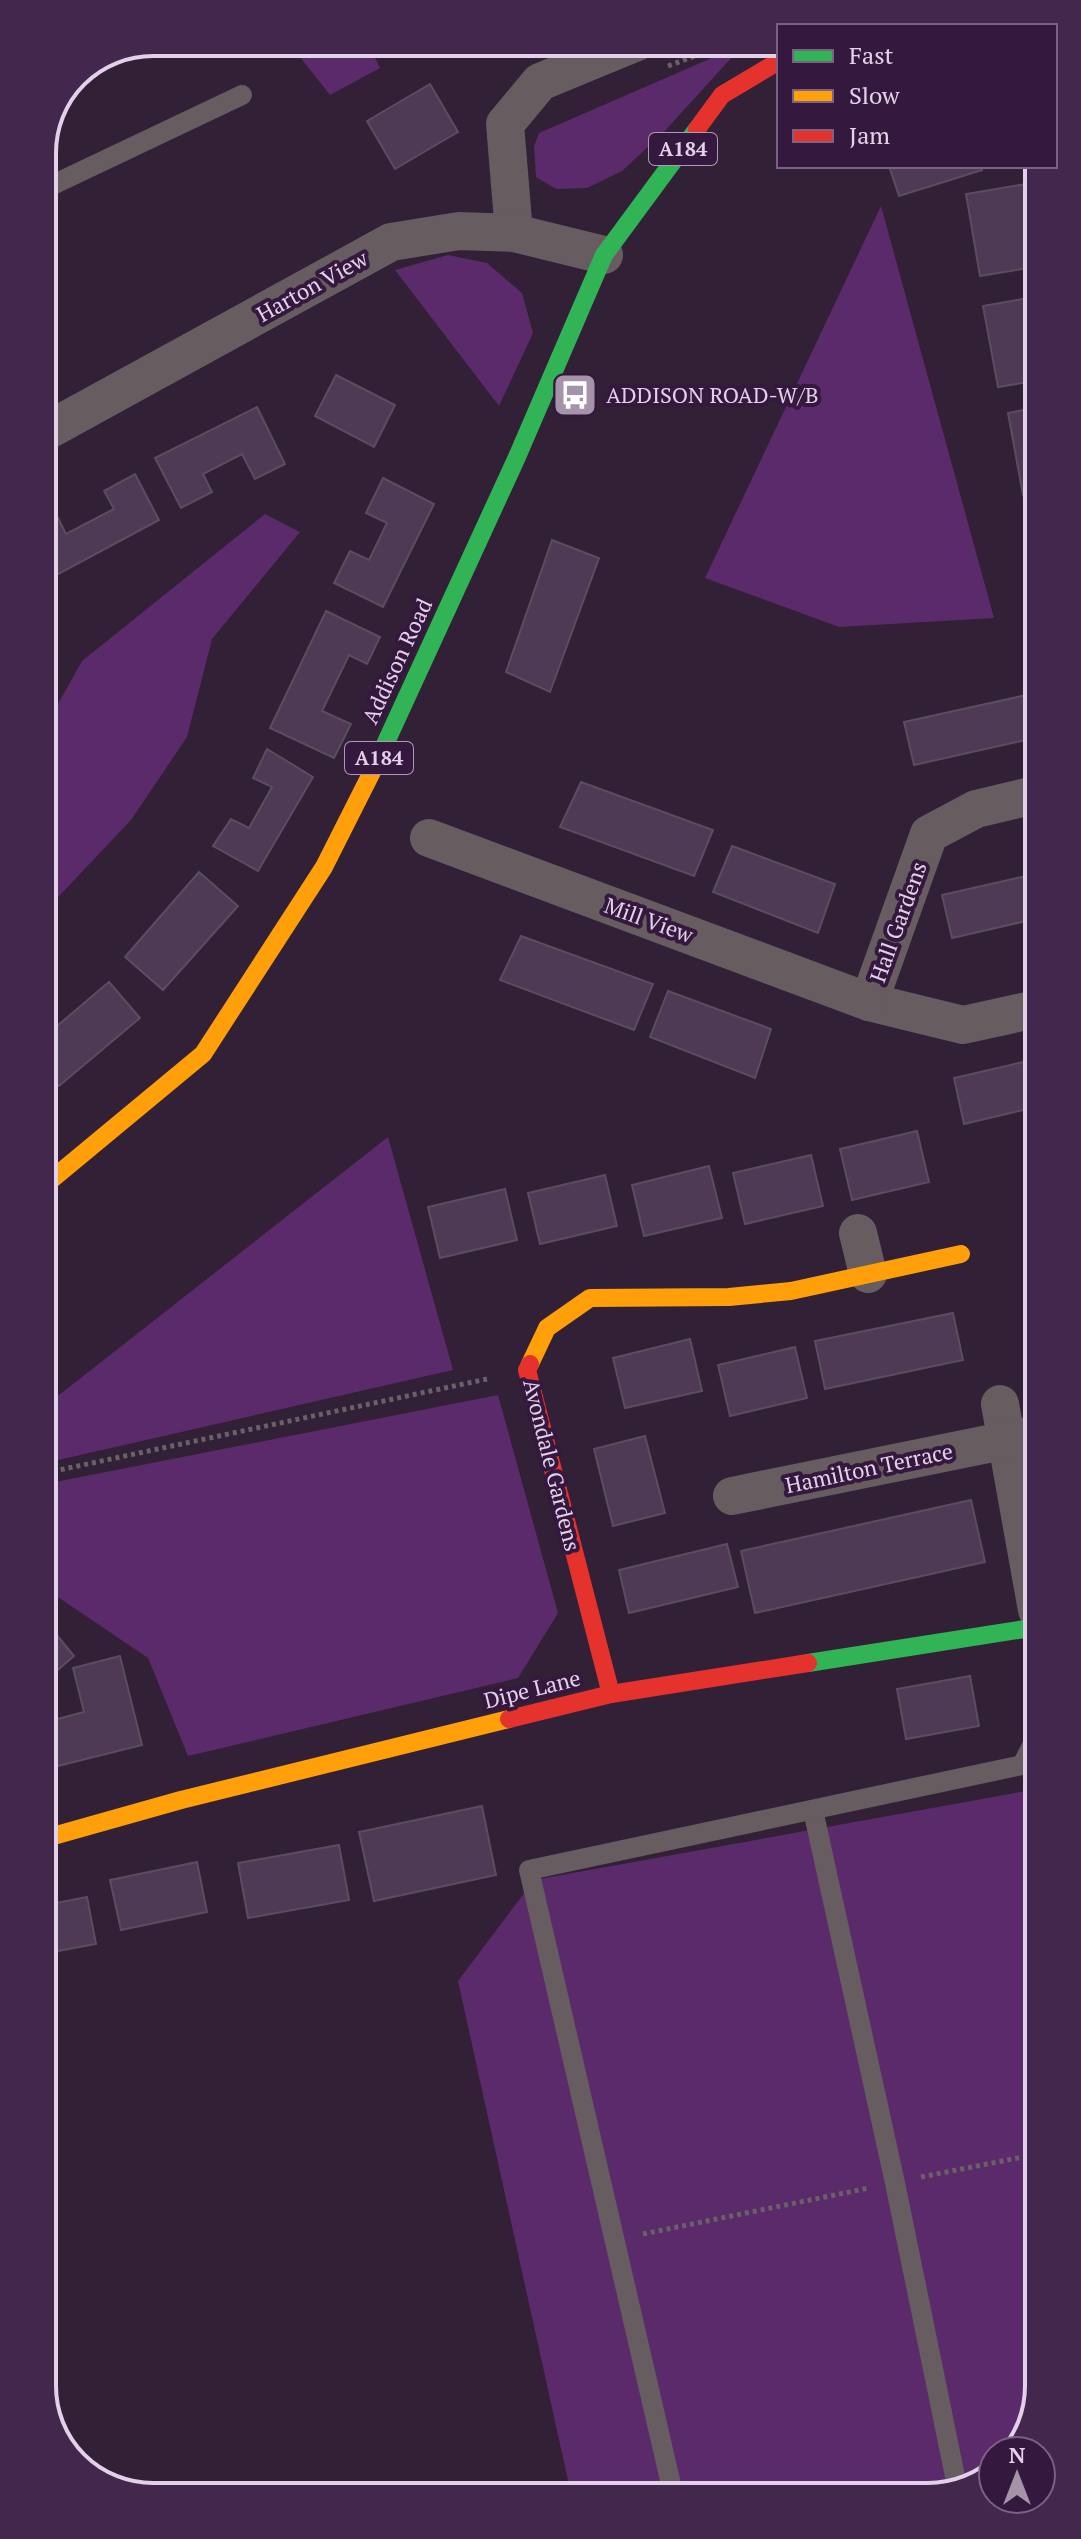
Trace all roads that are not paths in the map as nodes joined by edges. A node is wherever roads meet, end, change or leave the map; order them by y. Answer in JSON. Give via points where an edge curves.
{"nodes":[{"id":1,"x":603,"y":56,"type":"edge"},
{"id":2,"x":777,"y":62,"type":"edge"},
{"id":3,"x":242,"y":95,"type":"dead end"},
{"id":4,"x":56,"y":183,"type":"edge"},
{"id":5,"x":514,"y":233,"type":"junction"},
{"id":6,"x":604,"y":255,"type":"junction"},
{"id":7,"x":56,"y":426,"type":"edge"},
{"id":8,"x":1025,"y":797,"type":"edge"},
{"id":9,"x":429,"y":838,"type":"dead end"},
{"id":10,"x":869,"y":1002,"type":"junction"},
{"id":11,"x":1025,"y":1011,"type":"edge"},
{"id":12,"x":56,"y":1176,"type":"edge"},
{"id":13,"x":858,"y":1233,"type":"dead end"},
{"id":14,"x":961,"y":1254,"type":"dead end"},
{"id":15,"x":868,"y":1274,"type":"junction"},
{"id":16,"x":1014,"y":1426,"type":"edge"},
{"id":17,"x":732,"y":1496,"type":"dead end"},
{"id":18,"x":1025,"y":1514,"type":"edge"},
{"id":19,"x":1025,"y":1629,"type":"edge"},
{"id":20,"x":611,"y":1694,"type":"junction"},
{"id":21,"x":1025,"y":1759,"type":"edge"},
{"id":22,"x":813,"y":1810,"type":"junction"},
{"id":23,"x":56,"y":1835,"type":"edge"},
{"id":24,"x":956,"y":2479,"type":"edge"},
{"id":25,"x":671,"y":2483,"type":"edge"}],
"edges":[{"from":1,"to":5,"type":"street","via":[[540,82],[505,124]]},
{"from":2,"to":6,"type":"street","number":"A184","via":[[722,95]]},
{"from":3,"to":4,"type":"lane"},
{"from":5,"to":6,"type":"street","name":"Harton View"},
{"from":5,"to":7,"type":"street","name":"Harton View","via":[[459,231],[391,242]]},
{"from":6,"to":12,"type":"street","name":"Addison Road","number":"A184","via":[[517,457],[324,867],[203,1054]]},
{"from":8,"to":10,"type":"street","name":"Hall Gardens","via":[[976,809],[929,834]]},
{"from":9,"to":10,"type":"street","name":"Mill View"},
{"from":10,"to":11,"type":"street","name":"Hall Gardens","via":[[963,1025]]},
{"from":13,"to":15,"type":"street"},
{"from":14,"to":15,"type":"street","name":"Avondale Gardens"},
{"from":15,"to":20,"type":"street","name":"Avondale Gardens","via":[[791,1291],[729,1297],[590,1298],[547,1328],[527,1370]]},
{"from":16,"to":17,"type":"street","name":"Hamilton Terrace"},
{"from":16,"to":18,"type":"street","name":"Hamilton Terrace"},
{"from":19,"to":20,"type":"street","name":"Dipe Lane"},
{"from":20,"to":23,"type":"street","name":"Dipe Lane"},
{"from":21,"to":22,"type":"lane","via":[[1022,1765]]},
{"from":22,"to":24,"type":"lane"},
{"from":22,"to":25,"type":"lane","via":[[529,1870]]}]}
